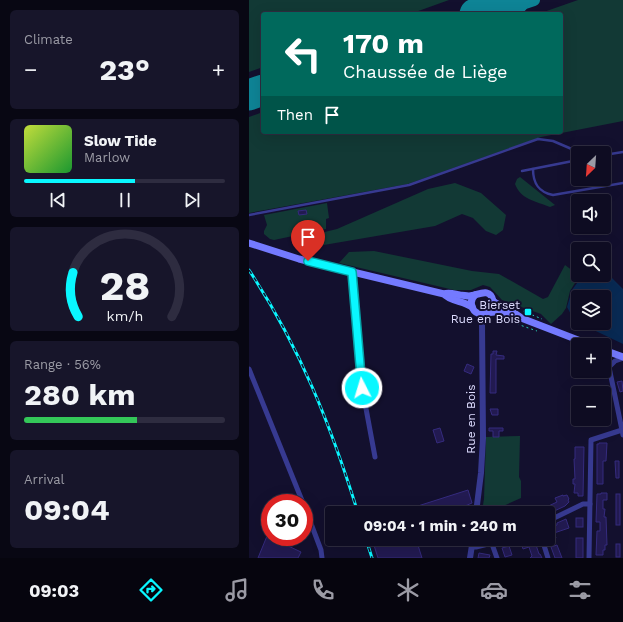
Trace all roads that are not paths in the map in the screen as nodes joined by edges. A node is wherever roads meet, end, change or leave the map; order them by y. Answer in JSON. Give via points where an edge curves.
{"nodes":[{"id":1,"x":571,"y":149,"type":"edge"},
{"id":2,"x":623,"y":152,"type":"edge"},
{"id":3,"x":611,"y":154,"type":"edge"},
{"id":4,"x":571,"y":161,"type":"edge"},
{"id":5,"x":533,"y":169,"type":"junction"},
{"id":6,"x":522,"y":171,"type":"dead end"},
{"id":7,"x":623,"y":183,"type":"edge"},
{"id":8,"x":249,"y":215,"type":"edge"},
{"id":9,"x":249,"y":243,"type":"edge"},
{"id":10,"x":352,"y":272,"type":"junction"},
{"id":11,"x":444,"y":294,"type":"junction"},
{"id":12,"x":475,"y":294,"type":"junction"},
{"id":13,"x":493,"y":301,"type":"junction"},
{"id":14,"x":473,"y":309,"type":"junction"},
{"id":15,"x":488,"y":312,"type":"junction"},
{"id":16,"x":518,"y":321,"type":"junction"},
{"id":17,"x":482,"y":324,"type":"junction"},
{"id":18,"x":571,"y":338,"type":"edge"},
{"id":19,"x":611,"y":354,"type":"edge"},
{"id":20,"x":623,"y":358,"type":"edge"},
{"id":21,"x":611,"y":366,"type":"edge"},
{"id":22,"x":249,"y":369,"type":"edge"},
{"id":23,"x":611,"y":377,"type":"edge"},
{"id":24,"x":617,"y":403,"type":"junction"},
{"id":25,"x":623,"y":404,"type":"edge"},
{"id":26,"x":623,"y":432,"type":"edge"},
{"id":27,"x":375,"y":457,"type":"dead end"},
{"id":28,"x":300,"y":494,"type":"edge"},
{"id":29,"x":590,"y":504,"type":"junction"},
{"id":30,"x":477,"y":506,"type":"edge"},
{"id":31,"x":555,"y":518,"type":"edge"},
{"id":32,"x":313,"y":528,"type":"edge"},
{"id":33,"x":481,"y":546,"type":"edge"},
{"id":34,"x":493,"y":546,"type":"edge"},
{"id":35,"x":544,"y":546,"type":"edge"},
{"id":36,"x":472,"y":547,"type":"joint"},
{"id":37,"x":322,"y":558,"type":"edge"},
{"id":38,"x":470,"y":558,"type":"edge"},
{"id":39,"x":497,"y":558,"type":"edge"},
{"id":40,"x":548,"y":558,"type":"edge"},
{"id":41,"x":589,"y":558,"type":"edge"}],
"edges":[{"from":1,"to":8,"type":"lane","via":[[553,141],[538,139],[409,185]]},
{"from":2,"to":3,"type":"lane"},
{"from":4,"to":5,"type":"lane"},
{"from":5,"to":6,"type":"lane"},
{"from":5,"to":7,"type":"lane","via":[[535,184],[543,192],[553,195]]},
{"from":9,"to":10,"type":"main road","via":[[287,256]]},
{"from":10,"to":11,"type":"main road"},
{"from":10,"to":27,"type":"street","via":[[362,388]]},
{"from":11,"to":12,"type":"main road"},
{"from":11,"to":14,"type":"main road","via":[[446,297],[466,303]]},
{"from":12,"to":13,"type":"main road","via":[[486,293]]},
{"from":12,"to":14,"type":"main road","via":[[471,301]]},
{"from":13,"to":15,"type":"main road"},
{"from":13,"to":16,"type":"main road","via":[[519,315]]},
{"from":14,"to":15,"type":"main road","via":[[482,314]]},
{"from":14,"to":17,"type":"street","name":"Rue en Bois"},
{"from":15,"to":16,"type":"main road"},
{"from":15,"to":17,"type":"street","name":"Rue en Bois"},
{"from":16,"to":18,"type":"main road"},
{"from":17,"to":30,"type":"street","name":"Rue en Bois","via":[[483,438]]},
{"from":19,"to":20,"type":"main road"},
{"from":20,"to":21,"type":"street"},
{"from":22,"to":28,"type":"street"},
{"from":23,"to":24,"type":"street"},
{"from":24,"to":25,"type":"street"},
{"from":24,"to":26,"type":"street"},
{"from":26,"to":29,"type":"street","via":[[591,440]]},
{"from":29,"to":31,"type":"street","via":[[583,504]]},
{"from":29,"to":41,"type":"street"},
{"from":32,"to":37,"type":"street"},
{"from":33,"to":36,"type":"street"},
{"from":34,"to":39,"type":"street"},
{"from":35,"to":40,"type":"street"},
{"from":36,"to":38,"type":"street"}]}
